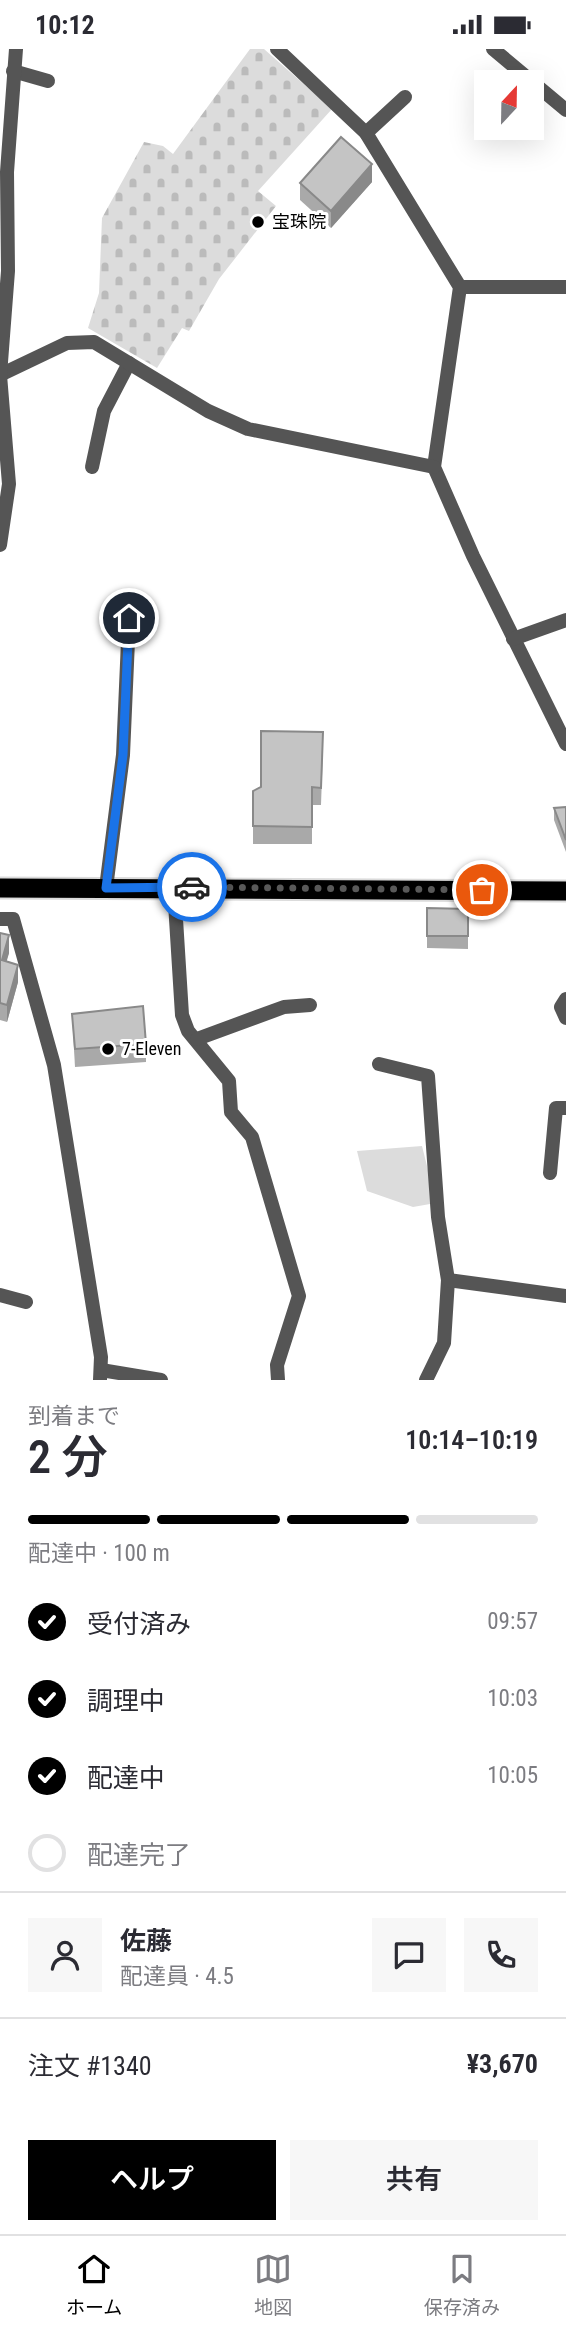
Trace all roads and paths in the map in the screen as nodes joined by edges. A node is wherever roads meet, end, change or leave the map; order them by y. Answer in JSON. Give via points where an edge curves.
{"nodes":[{"id":1,"x":16,"y":49,"type":"edge"},
{"id":2,"x":277,"y":49,"type":"edge"},
{"id":3,"x":493,"y":49,"type":"edge"},
{"id":4,"x":13,"y":71,"type":"junction"},
{"id":5,"x":48,"y":81,"type":"dead end"},
{"id":6,"x":405,"y":97,"type":"dead end"},
{"id":7,"x":565,"y":108,"type":"edge"},
{"id":8,"x":366,"y":133,"type":"junction"},
{"id":9,"x":460,"y":287,"type":"junction"},
{"id":10,"x":566,"y":287,"type":"edge"},
{"id":11,"x":129,"y":363,"type":"junction"},
{"id":12,"x":0,"y":375,"type":"edge"},
{"id":13,"x":92,"y":467,"type":"dead end"},
{"id":14,"x":434,"y":467,"type":"junction"},
{"id":15,"x":0,"y":541,"type":"edge"},
{"id":16,"x":129,"y":618,"type":"dead end"},
{"id":17,"x":566,"y":620,"type":"edge"},
{"id":18,"x":513,"y":639,"type":"junction"},
{"id":19,"x":566,"y":744,"type":"edge"},
{"id":20,"x":174,"y":887,"type":"junction"},
{"id":21,"x":0,"y":888,"type":"edge"},
{"id":22,"x":106,"y":888,"type":"junction"},
{"id":23,"x":566,"y":891,"type":"edge"},
{"id":24,"x":0,"y":919,"type":"edge"},
{"id":25,"x":566,"y":999,"type":"edge"},
{"id":26,"x":310,"y":1005,"type":"dead end"},
{"id":27,"x":566,"y":1018,"type":"edge"},
{"id":28,"x":197,"y":1039,"type":"junction"},
{"id":29,"x":379,"y":1064,"type":"dead end"},
{"id":30,"x":566,"y":1108,"type":"edge"},
{"id":31,"x":550,"y":1173,"type":"dead end"},
{"id":32,"x":448,"y":1280,"type":"junction"},
{"id":33,"x":0,"y":1295,"type":"edge"},
{"id":34,"x":566,"y":1296,"type":"edge"},
{"id":35,"x":26,"y":1302,"type":"dead end"},
{"id":36,"x":101,"y":1375,"type":"edge"},
{"id":37,"x":161,"y":1380,"type":"edge"},
{"id":38,"x":278,"y":1380,"type":"edge"},
{"id":39,"x":426,"y":1380,"type":"edge"}],
"edges":[{"from":1,"to":4,"type":"street"},
{"from":2,"to":8,"type":"street"},
{"from":3,"to":7,"type":"street"},
{"from":4,"to":5,"type":"street"},
{"from":4,"to":12,"type":"street","via":[[8,271]]},
{"from":6,"to":8,"type":"street"},
{"from":8,"to":9,"type":"street"},
{"from":9,"to":10,"type":"street"},
{"from":9,"to":14,"type":"street"},
{"from":11,"to":12,"type":"street","via":[[93,342],[67,343]]},
{"from":11,"to":13,"type":"street","via":[[104,411]]},
{"from":11,"to":14,"type":"street","via":[[208,411],[248,429]]},
{"from":12,"to":15,"type":"street","via":[[9,484]]},
{"from":14,"to":18,"type":"street"},
{"from":16,"to":22,"type":"street","via":[[123,755]]},
{"from":17,"to":18,"type":"street"},
{"from":18,"to":19,"type":"street"},
{"from":20,"to":22,"type":"highway"},
{"from":20,"to":23,"type":"highway"},
{"from":20,"to":28,"type":"street","via":[[182,1015]]},
{"from":21,"to":22,"type":"highway"},
{"from":24,"to":36,"type":"street","via":[[13,919],[54,1065]]},
{"from":25,"to":27,"type":"street","via":[[561,1007]]},
{"from":26,"to":28,"type":"street","via":[[284,1007]]},
{"from":28,"to":38,"type":"street","via":[[229,1081],[231,1112],[252,1136],[299,1296],[277,1365]]},
{"from":29,"to":32,"type":"street","via":[[428,1076],[438,1217]]},
{"from":30,"to":31,"type":"street","via":[[556,1108]]},
{"from":32,"to":34,"type":"street"},
{"from":32,"to":39,"type":"street","via":[[444,1343]]},
{"from":33,"to":35,"type":"street"},
{"from":36,"to":37,"type":"street"}]}
